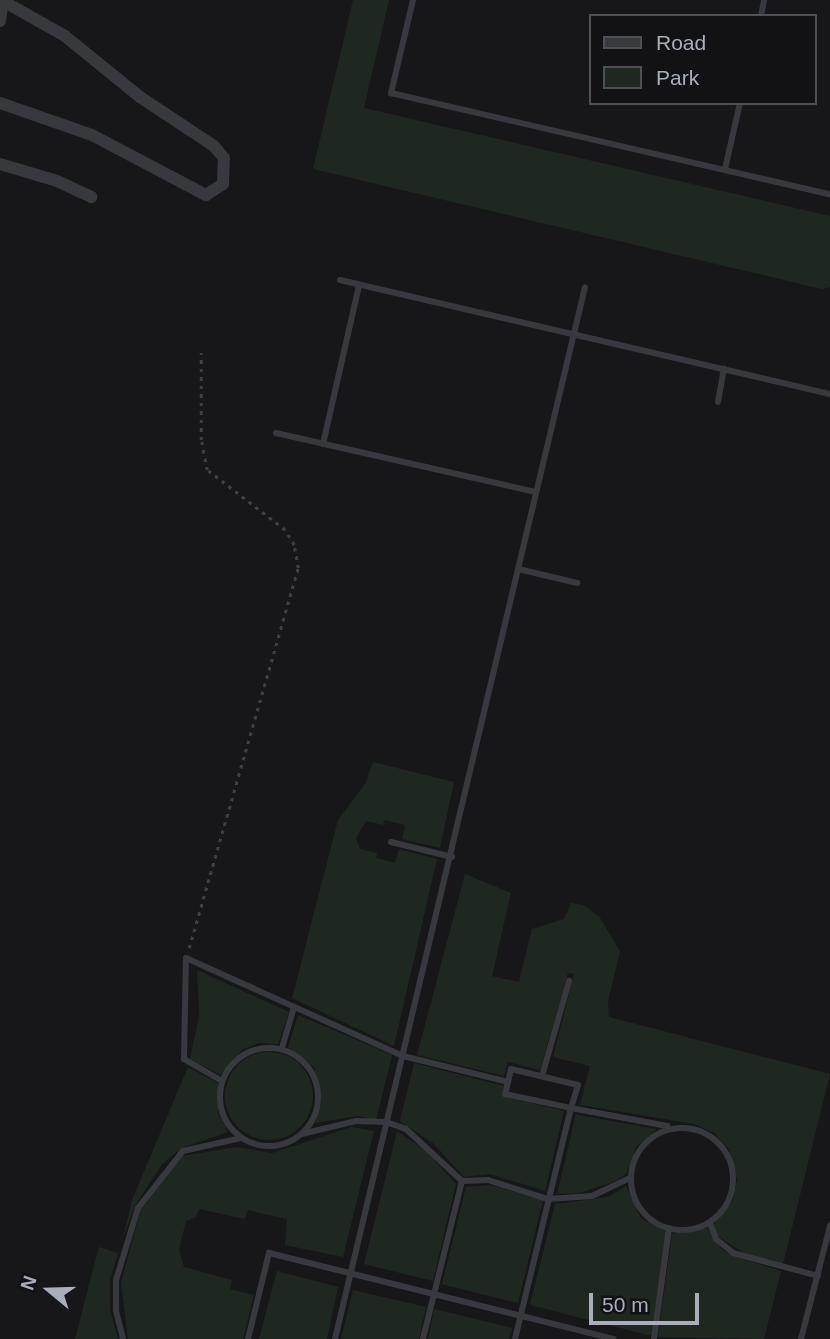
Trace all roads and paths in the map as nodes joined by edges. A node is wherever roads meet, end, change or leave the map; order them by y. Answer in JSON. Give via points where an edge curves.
{"nodes":[{"id":1,"x":413,"y":0,"type":"edge"},
{"id":2,"x":3,"y":1,"type":"edge"},
{"id":3,"x":0,"y":21,"type":"edge"},
{"id":4,"x":0,"y":103,"type":"edge"},
{"id":5,"x":740,"y":105,"type":"edge"},
{"id":6,"x":0,"y":164,"type":"edge"},
{"id":7,"x":725,"y":169,"type":"junction"},
{"id":8,"x":830,"y":186,"type":"edge"},
{"id":9,"x":826,"y":193,"type":"edge"},
{"id":10,"x":91,"y":197,"type":"dead end"},
{"id":11,"x":340,"y":280,"type":"dead end"},
{"id":12,"x":359,"y":286,"type":"junction"},
{"id":13,"x":585,"y":287,"type":"dead end"},
{"id":14,"x":573,"y":332,"type":"junction"},
{"id":15,"x":201,"y":353,"type":"dead end"},
{"id":16,"x":724,"y":369,"type":"junction"},
{"id":17,"x":830,"y":394,"type":"edge"},
{"id":18,"x":718,"y":402,"type":"dead end"},
{"id":19,"x":276,"y":433,"type":"dead end"},
{"id":20,"x":323,"y":444,"type":"junction"},
{"id":21,"x":535,"y":492,"type":"junction"},
{"id":22,"x":518,"y":569,"type":"junction"},
{"id":23,"x":577,"y":583,"type":"dead end"},
{"id":24,"x":391,"y":842,"type":"dead end"},
{"id":25,"x":452,"y":857,"type":"junction"},
{"id":26,"x":186,"y":958,"type":"junction"},
{"id":27,"x":569,"y":981,"type":"dead end"},
{"id":28,"x":294,"y":1007,"type":"junction"},
{"id":29,"x":282,"y":1048,"type":"junction"},
{"id":30,"x":403,"y":1056,"type":"junction"},
{"id":31,"x":542,"y":1076,"type":"junction"},
{"id":32,"x":222,"y":1081,"type":"junction"},
{"id":33,"x":508,"y":1082,"type":"junction"},
{"id":34,"x":571,"y":1108,"type":"junction"},
{"id":35,"x":386,"y":1122,"type":"junction"},
{"id":36,"x":668,"y":1129,"type":"junction"},
{"id":37,"x":302,"y":1134,"type":"junction"},
{"id":38,"x":242,"y":1138,"type":"junction"},
{"id":39,"x":630,"y":1178,"type":"junction"},
{"id":40,"x":462,"y":1181,"type":"junction"},
{"id":41,"x":548,"y":1199,"type":"junction"},
{"id":42,"x":710,"y":1223,"type":"junction"},
{"id":43,"x":830,"y":1226,"type":"edge"},
{"id":44,"x":669,"y":1228,"type":"junction"},
{"id":45,"x":826,"y":1259,"type":"edge"},
{"id":46,"x":349,"y":1273,"type":"junction"},
{"id":47,"x":818,"y":1276,"type":"junction"},
{"id":48,"x":433,"y":1294,"type":"junction"},
{"id":49,"x":522,"y":1316,"type":"junction"},
{"id":50,"x":123,"y":1339,"type":"edge"},
{"id":51,"x":247,"y":1339,"type":"edge"},
{"id":52,"x":335,"y":1339,"type":"edge"},
{"id":53,"x":423,"y":1339,"type":"edge"},
{"id":54,"x":515,"y":1339,"type":"edge"},
{"id":55,"x":613,"y":1339,"type":"edge"},
{"id":56,"x":654,"y":1339,"type":"edge"},
{"id":57,"x":801,"y":1339,"type":"edge"}],
"edges":[{"from":1,"to":7,"type":"lane","via":[[391,93]]},
{"from":2,"to":3,"type":"street"},
{"from":2,"to":4,"type":"street","via":[[65,36],[140,97],[214,146],[224,158],[223,184],[206,195],[92,135]]},
{"from":5,"to":7,"type":"lane"},
{"from":6,"to":10,"type":"street"},
{"from":7,"to":9,"type":"lane"},
{"from":8,"to":9,"type":"lane"},
{"from":11,"to":12,"type":"lane"},
{"from":12,"to":14,"type":"lane"},
{"from":12,"to":20,"type":"lane"},
{"from":13,"to":14,"type":"lane"},
{"from":14,"to":16,"type":"lane"},
{"from":14,"to":21,"type":"lane"},
{"from":15,"to":26,"type":"path","via":[[201,440],[207,470],[285,530],[294,545],[298,568]]},
{"from":16,"to":17,"type":"lane"},
{"from":16,"to":18,"type":"lane"},
{"from":19,"to":20,"type":"lane"},
{"from":20,"to":21,"type":"lane"},
{"from":21,"to":22,"type":"lane"},
{"from":22,"to":23,"type":"lane"},
{"from":22,"to":25,"type":"lane"},
{"from":24,"to":25,"type":"lane"},
{"from":25,"to":30,"type":"lane"},
{"from":26,"to":28,"type":"lane"},
{"from":26,"to":32,"type":"lane","via":[[184,1059]]},
{"from":27,"to":31,"type":"lane"},
{"from":28,"to":29,"type":"lane"},
{"from":28,"to":30,"type":"lane"},
{"from":29,"to":32,"type":"lane","via":[[260,1047],[243,1054]]},
{"from":29,"to":37,"type":"lane","via":[[312,1070],[318,1087],[313,1120]]},
{"from":30,"to":33,"type":"lane"},
{"from":30,"to":35,"type":"lane"},
{"from":31,"to":33,"type":"lane","via":[[511,1069]]},
{"from":31,"to":34,"type":"lane","via":[[578,1085]]},
{"from":32,"to":38,"type":"lane","via":[[221,1111]]},
{"from":33,"to":34,"type":"lane","via":[[505,1094]]},
{"from":34,"to":36,"type":"lane"},
{"from":34,"to":41,"type":"lane"},
{"from":35,"to":37,"type":"lane","via":[[356,1121]]},
{"from":35,"to":40,"type":"lane","via":[[406,1129]]},
{"from":35,"to":46,"type":"lane"},
{"from":36,"to":39,"type":"lane","via":[[639,1150]]},
{"from":36,"to":42,"type":"lane","via":[[691,1128],[708,1134],[728,1156],[733,1173],[730,1198]]},
{"from":37,"to":38,"type":"lane","via":[[275,1146],[256,1146]]},
{"from":38,"to":50,"type":"lane","via":[[184,1151],[144,1199],[116,1280],[116,1310]]},
{"from":39,"to":41,"type":"lane","via":[[592,1196]]},
{"from":39,"to":44,"type":"lane","via":[[643,1213]]},
{"from":40,"to":41,"type":"lane","via":[[488,1180]]},
{"from":40,"to":48,"type":"lane"},
{"from":41,"to":49,"type":"lane"},
{"from":42,"to":44,"type":"lane","via":[[692,1230]]},
{"from":42,"to":47,"type":"lane","via":[[716,1239],[733,1253]]},
{"from":43,"to":45,"type":"lane"},
{"from":44,"to":56,"type":"lane"},
{"from":45,"to":47,"type":"lane"},
{"from":46,"to":48,"type":"lane"},
{"from":46,"to":51,"type":"lane","via":[[269,1253]]},
{"from":46,"to":52,"type":"lane"},
{"from":47,"to":57,"type":"lane"},
{"from":48,"to":49,"type":"lane"},
{"from":48,"to":53,"type":"lane"},
{"from":49,"to":54,"type":"lane"},
{"from":49,"to":55,"type":"lane"}]}
